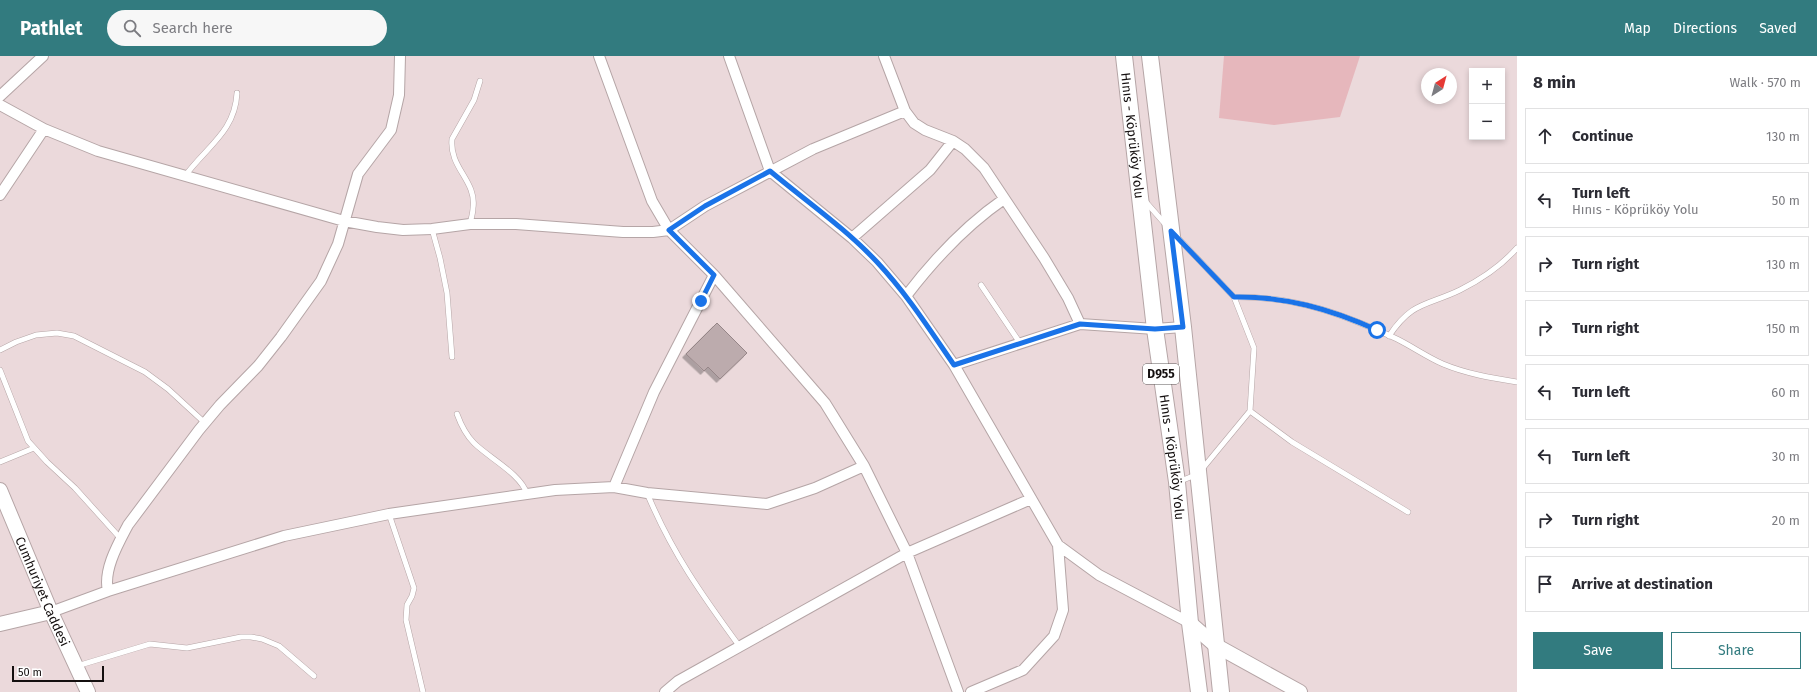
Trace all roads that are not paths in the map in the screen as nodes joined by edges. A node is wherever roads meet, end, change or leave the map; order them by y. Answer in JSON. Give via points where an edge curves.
{"nodes":[{"id":1,"x":43,"y":56,"type":"edge"},
{"id":2,"x":400,"y":56,"type":"edge"},
{"id":3,"x":599,"y":56,"type":"edge"},
{"id":4,"x":729,"y":56,"type":"edge"},
{"id":5,"x":884,"y":56,"type":"edge"},
{"id":6,"x":1124,"y":56,"type":"edge"},
{"id":7,"x":1150,"y":56,"type":"edge"},
{"id":8,"x":480,"y":81,"type":"dead end"},
{"id":9,"x":237,"y":93,"type":"dead end"},
{"id":10,"x":0,"y":96,"type":"edge"},
{"id":11,"x":0,"y":105,"type":"edge"},
{"id":12,"x":905,"y":111,"type":"junction"},
{"id":13,"x":44,"y":129,"type":"junction"},
{"id":14,"x":953,"y":141,"type":"junction"},
{"id":15,"x":770,"y":171,"type":"junction"},
{"id":16,"x":185,"y":176,"type":"junction"},
{"id":17,"x":0,"y":195,"type":"edge"},
{"id":18,"x":1139,"y":195,"type":"junction"},
{"id":19,"x":1004,"y":199,"type":"junction"},
{"id":20,"x":344,"y":221,"type":"junction"},
{"id":21,"x":470,"y":224,"type":"junction"},
{"id":22,"x":432,"y":229,"type":"junction"},
{"id":23,"x":669,"y":230,"type":"junction"},
{"id":24,"x":1171,"y":231,"type":"junction"},
{"id":25,"x":852,"y":238,"type":"junction"},
{"id":26,"x":1517,"y":248,"type":"edge"},
{"id":27,"x":714,"y":275,"type":"junction"},
{"id":28,"x":981,"y":285,"type":"dead end"},
{"id":29,"x":906,"y":296,"type":"junction"},
{"id":30,"x":1234,"y":297,"type":"junction"},
{"id":31,"x":1080,"y":324,"type":"junction"},
{"id":32,"x":1183,"y":327,"type":"junction"},
{"id":33,"x":1155,"y":329,"type":"junction"},
{"id":34,"x":1389,"y":336,"type":"junction"},
{"id":35,"x":1020,"y":343,"type":"junction"},
{"id":36,"x":0,"y":350,"type":"edge"},
{"id":37,"x":452,"y":357,"type":"dead end"},
{"id":38,"x":954,"y":365,"type":"junction"},
{"id":39,"x":0,"y":370,"type":"edge"},
{"id":40,"x":1517,"y":382,"type":"edge"},
{"id":41,"x":1250,"y":411,"type":"junction"},
{"id":42,"x":457,"y":414,"type":"dead end"},
{"id":43,"x":205,"y":423,"type":"junction"},
{"id":44,"x":34,"y":448,"type":"junction"},
{"id":45,"x":0,"y":462,"type":"edge"},
{"id":46,"x":864,"y":466,"type":"junction"},
{"id":47,"x":1198,"y":474,"type":"junction"},
{"id":48,"x":1177,"y":482,"type":"junction"},
{"id":49,"x":614,"y":487,"type":"junction"},
{"id":50,"x":0,"y":490,"type":"edge"},
{"id":51,"x":647,"y":493,"type":"junction"},
{"id":52,"x":527,"y":494,"type":"junction"},
{"id":53,"x":1031,"y":499,"type":"junction"},
{"id":54,"x":1408,"y":512,"type":"dead end"},
{"id":55,"x":389,"y":514,"type":"junction"},
{"id":56,"x":121,"y":539,"type":"junction"},
{"id":57,"x":1058,"y":545,"type":"junction"},
{"id":58,"x":907,"y":553,"type":"junction"},
{"id":59,"x":108,"y":591,"type":"junction"},
{"id":60,"x":51,"y":612,"type":"junction"},
{"id":61,"x":1190,"y":623,"type":"junction"},
{"id":62,"x":0,"y":624,"type":"edge"},
{"id":63,"x":1215,"y":645,"type":"junction"},
{"id":64,"x":740,"y":647,"type":"junction"},
{"id":65,"x":76,"y":667,"type":"junction"},
{"id":66,"x":314,"y":676,"type":"dead end"},
{"id":67,"x":88,"y":692,"type":"edge"},
{"id":68,"x":423,"y":692,"type":"edge"},
{"id":69,"x":665,"y":692,"type":"edge"},
{"id":70,"x":958,"y":692,"type":"edge"},
{"id":71,"x":971,"y":692,"type":"edge"},
{"id":72,"x":1199,"y":692,"type":"edge"},
{"id":73,"x":1221,"y":692,"type":"edge"},
{"id":74,"x":1300,"y":692,"type":"edge"}],
"edges":[{"from":1,"to":10,"type":"street"},
{"from":2,"to":20,"type":"street","via":[[400,95],[391,130],[358,174]]},
{"from":3,"to":23,"type":"street","via":[[652,201]]},
{"from":4,"to":15,"type":"street"},
{"from":5,"to":12,"type":"street"},
{"from":6,"to":18,"type":"main road","name":"Hınıs - Köprüköy Yolu","number":"D955"},
{"from":7,"to":24,"type":"main road","name":"Hınıs - Köprüköy Yolu","number":"D955"},
{"from":8,"to":21,"type":"lane","via":[[474,100],[452,139],[451,146],[453,159],[471,191],[473,208]]},
{"from":9,"to":16,"type":"lane","via":[[236,106],[227,128]]},
{"from":11,"to":13,"type":"street"},
{"from":12,"to":14,"type":"street","via":[[925,130]]},
{"from":12,"to":15,"type":"street","via":[[812,149]]},
{"from":13,"to":16,"type":"street","via":[[98,151]]},
{"from":13,"to":17,"type":"street"},
{"from":14,"to":19,"type":"street","via":[[984,168]]},
{"from":14,"to":25,"type":"street","via":[[930,170]]},
{"from":15,"to":23,"type":"street","via":[[705,206]]},
{"from":15,"to":25,"type":"street"},
{"from":16,"to":20,"type":"street"},
{"from":18,"to":24,"type":"lane"},
{"from":18,"to":33,"type":"main road","name":"Hınıs - Köprüköy Yolu","number":"D955"},
{"from":19,"to":29,"type":"street","via":[[979,216],[954,240]]},
{"from":19,"to":31,"type":"street","via":[[1044,258]]},
{"from":20,"to":22,"type":"street","via":[[403,230]]},
{"from":20,"to":43,"type":"street","via":[[331,262],[306,303],[258,366]]},
{"from":21,"to":22,"type":"street"},
{"from":21,"to":23,"type":"street","via":[[516,224],[623,232]]},
{"from":22,"to":37,"type":"lane","via":[[447,293]]},
{"from":23,"to":27,"type":"street"},
{"from":24,"to":30,"type":"lane"},
{"from":24,"to":32,"type":"main road","name":"Hınıs - Köprüköy Yolu","number":"D955"},
{"from":25,"to":29,"type":"street"},
{"from":26,"to":34,"type":"lane","via":[[1476,281],[1406,314]]},
{"from":27,"to":46,"type":"street","via":[[825,403]]},
{"from":27,"to":49,"type":"street","via":[[654,392]]},
{"from":28,"to":35,"type":"lane"},
{"from":29,"to":38,"type":"street"},
{"from":30,"to":34,"type":"lane","via":[[1269,298],[1309,304],[1352,319]]},
{"from":30,"to":41,"type":"lane","via":[[1254,348]]},
{"from":31,"to":33,"type":"street"},
{"from":31,"to":35,"type":"street"},
{"from":32,"to":33,"type":"street"},
{"from":32,"to":47,"type":"main road","name":"Hınıs - Köprüköy Yolu","number":"D955"},
{"from":33,"to":48,"type":"main road","name":"Hınıs - Köprüköy Yolu","number":"D955"},
{"from":34,"to":40,"type":"lane","via":[[1459,370]]},
{"from":35,"to":38,"type":"street"},
{"from":36,"to":43,"type":"lane","via":[[36,335],[57,333],[74,336],[145,372]]},
{"from":38,"to":53,"type":"street"},
{"from":39,"to":44,"type":"lane","via":[[26,437]]},
{"from":41,"to":47,"type":"lane"},
{"from":41,"to":54,"type":"lane","via":[[1292,442]]},
{"from":42,"to":52,"type":"lane","via":[[473,442],[523,483]]},
{"from":43,"to":56,"type":"street","via":[[128,525]]},
{"from":44,"to":45,"type":"lane"},
{"from":44,"to":56,"type":"lane"},
{"from":46,"to":51,"type":"street","via":[[815,488],[767,504]]},
{"from":46,"to":58,"type":"street"},
{"from":47,"to":48,"type":"lane"},
{"from":47,"to":63,"type":"main road","name":"Hınıs - Köprüköy Yolu","number":"D955"},
{"from":48,"to":61,"type":"main road","name":"Hınıs - Köprüköy Yolu","number":"D955"},
{"from":49,"to":51,"type":"street"},
{"from":49,"to":52,"type":"street"},
{"from":50,"to":60,"type":"main road","name":"Cumhuriyet Caddesi"},
{"from":51,"to":64,"type":"lane","via":[[660,524],[692,581]]},
{"from":52,"to":55,"type":"street"},
{"from":53,"to":57,"type":"street"},
{"from":53,"to":58,"type":"street"},
{"from":55,"to":59,"type":"street","via":[[284,536]]},
{"from":55,"to":68,"type":"lane","via":[[414,588],[407,605],[406,620]]},
{"from":56,"to":59,"type":"street","via":[[108,574]]},
{"from":57,"to":61,"type":"street","via":[[1099,575]]},
{"from":57,"to":71,"type":"street","via":[[1063,610],[1054,636],[1023,670]]},
{"from":58,"to":64,"type":"street"},
{"from":58,"to":70,"type":"street"},
{"from":59,"to":60,"type":"street"},
{"from":60,"to":62,"type":"main road"},
{"from":60,"to":65,"type":"main road","name":"Cumhuriyet Caddesi"},
{"from":61,"to":63,"type":"main road"},
{"from":61,"to":72,"type":"main road","name":"Hınıs - Köprüköy Yolu","number":"D955"},
{"from":63,"to":73,"type":"main road","name":"Hınıs - Köprüköy Yolu","number":"D955"},
{"from":63,"to":74,"type":"main road"},
{"from":64,"to":69,"type":"street"},
{"from":65,"to":66,"type":"lane","via":[[150,644],[187,648],[251,637],[279,646]]},
{"from":65,"to":67,"type":"main road","name":"Cumhuriyet Caddesi"}]}
